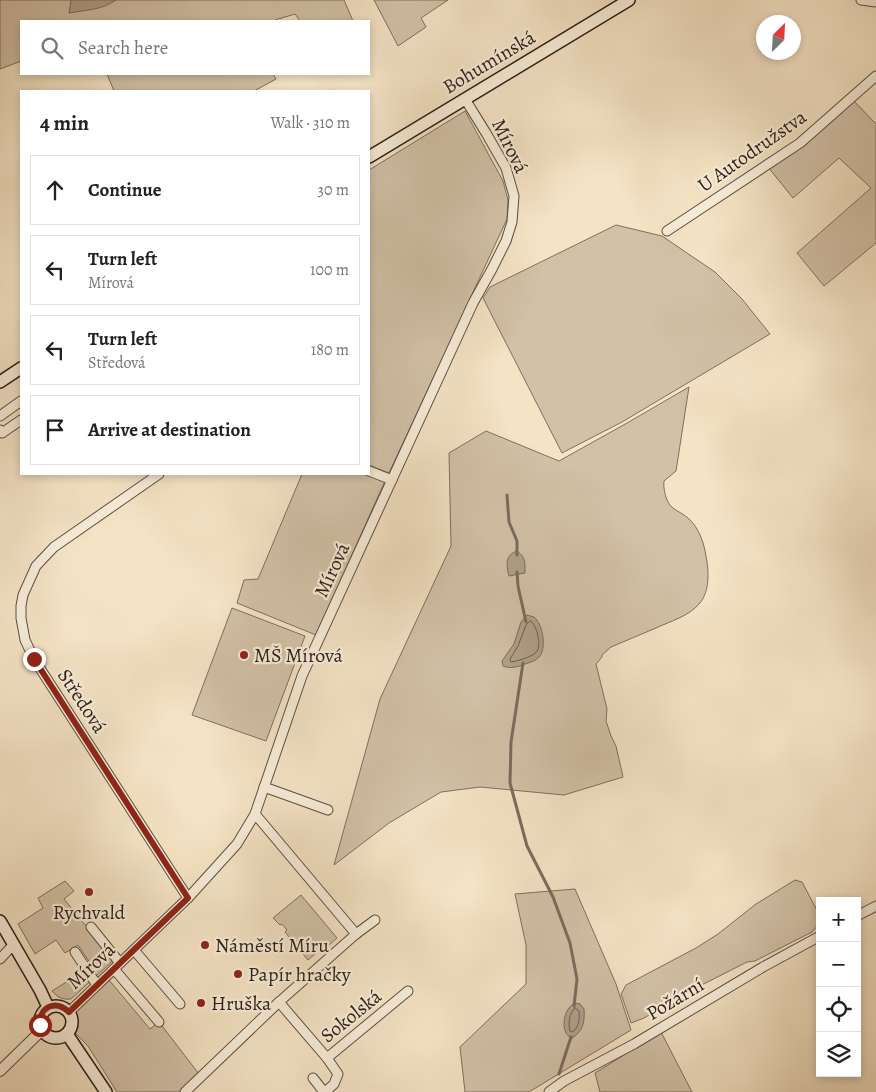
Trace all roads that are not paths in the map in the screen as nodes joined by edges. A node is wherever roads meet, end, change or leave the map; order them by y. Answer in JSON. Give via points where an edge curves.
{"nodes":[{"id":1,"x":629,"y":0,"type":"edge"},
{"id":2,"x":861,"y":0,"type":"edge"},
{"id":3,"x":876,"y":2,"type":"edge"},
{"id":4,"x":876,"y":76,"type":"edge"},
{"id":5,"x":464,"y":99,"type":"junction"},
{"id":6,"x":370,"y":156,"type":"edge"},
{"id":7,"x":666,"y":231,"type":"dead end"},
{"id":8,"x":20,"y":369,"type":"edge"},
{"id":9,"x":0,"y":382,"type":"edge"},
{"id":10,"x":20,"y":402,"type":"edge"},
{"id":11,"x":0,"y":416,"type":"edge"},
{"id":12,"x":20,"y":421,"type":"edge"},
{"id":13,"x":0,"y":430,"type":"edge"},
{"id":14,"x":370,"y":471,"type":"edge"},
{"id":15,"x":158,"y":475,"type":"edge"},
{"id":16,"x":392,"y":480,"type":"junction"},
{"id":17,"x":264,"y":787,"type":"junction"},
{"id":18,"x":328,"y":810,"type":"dead end"},
{"id":19,"x":255,"y":814,"type":"junction"},
{"id":20,"x":188,"y":898,"type":"junction"},
{"id":21,"x":876,"y":906,"type":"edge"},
{"id":22,"x":861,"y":914,"type":"edge"},
{"id":23,"x":375,"y":920,"type":"dead end"},
{"id":24,"x":0,"y":921,"type":"edge"},
{"id":25,"x":91,"y":927,"type":"dead end"},
{"id":26,"x":356,"y":934,"type":"junction"},
{"id":27,"x":816,"y":938,"type":"edge"},
{"id":28,"x":14,"y":944,"type":"junction"},
{"id":29,"x":134,"y":950,"type":"junction"},
{"id":30,"x":75,"y":952,"type":"dead end"},
{"id":31,"x":0,"y":958,"type":"edge"},
{"id":32,"x":117,"y":966,"type":"junction"},
{"id":33,"x":97,"y":986,"type":"junction"},
{"id":34,"x":408,"y":992,"type":"dead end"},
{"id":35,"x":278,"y":1002,"type":"junction"},
{"id":36,"x":180,"y":1004,"type":"dead end"},
{"id":37,"x":48,"y":1007,"type":"junction"},
{"id":38,"x":69,"y":1012,"type":"junction"},
{"id":39,"x":159,"y":1022,"type":"dead end"},
{"id":40,"x":42,"y":1030,"type":"junction"},
{"id":41,"x":67,"y":1034,"type":"junction"},
{"id":42,"x":327,"y":1058,"type":"junction"},
{"id":43,"x":0,"y":1071,"type":"edge"},
{"id":44,"x":313,"y":1078,"type":"dead end"},
{"id":45,"x":106,"y":1092,"type":"edge"},
{"id":46,"x":185,"y":1092,"type":"edge"},
{"id":47,"x":324,"y":1092,"type":"edge"},
{"id":48,"x":548,"y":1092,"type":"edge"}],
"edges":[{"from":1,"to":5,"type":"main road","name":"Bohumínská"},
{"from":2,"to":3,"type":"street"},
{"from":4,"to":7,"type":"street","name":"U Autodružstva","via":[[800,143]]},
{"from":5,"to":6,"type":"main road","name":"Bohumínská"},
{"from":5,"to":16,"type":"street","name":"Mírová","via":[[506,168],[514,196],[512,222],[506,241],[473,303]]},
{"from":8,"to":9,"type":"main road"},
{"from":10,"to":11,"type":"street"},
{"from":12,"to":13,"type":"street","via":[[2,433]]},
{"from":14,"to":16,"type":"street"},
{"from":15,"to":20,"type":"street","name":"Středová","via":[[54,547],[36,566],[23,595],[21,618],[25,640],[34,659]]},
{"from":16,"to":17,"type":"street","name":"Mírová","via":[[302,676]]},
{"from":17,"to":18,"type":"street"},
{"from":17,"to":19,"type":"street","name":"Mírová"},
{"from":19,"to":20,"type":"street","name":"Mírová","via":[[237,844]]},
{"from":19,"to":26,"type":"street"},
{"from":20,"to":29,"type":"street","name":"Mírová"},
{"from":21,"to":22,"type":"street"},
{"from":23,"to":26,"type":"street"},
{"from":24,"to":28,"type":"main road"},
{"from":25,"to":32,"type":"street"},
{"from":26,"to":35,"type":"street"},
{"from":27,"to":48,"type":"street","name":"Požární"},
{"from":28,"to":31,"type":"street"},
{"from":28,"to":37,"type":"main road"},
{"from":29,"to":32,"type":"street","name":"Mírová"},
{"from":29,"to":36,"type":"street"},
{"from":30,"to":33,"type":"street"},
{"from":32,"to":33,"type":"street","name":"Mírová"},
{"from":32,"to":39,"type":"street"},
{"from":33,"to":38,"type":"street","name":"Mírová"},
{"from":34,"to":42,"type":"street","name":"Sokolská"},
{"from":35,"to":42,"type":"street","name":"Sokolská"},
{"from":35,"to":46,"type":"street"},
{"from":37,"to":38,"type":"main road","via":[[60,1006]]},
{"from":37,"to":40,"type":"main road","via":[[41,1014]]},
{"from":38,"to":41,"type":"main road","via":[[72,1021]]},
{"from":40,"to":41,"type":"main road","via":[[54,1038]]},
{"from":40,"to":43,"type":"street"},
{"from":41,"to":45,"type":"main road"},
{"from":42,"to":47,"type":"street","via":[[338,1074],[334,1084]]},
{"from":44,"to":47,"type":"street"}]}
